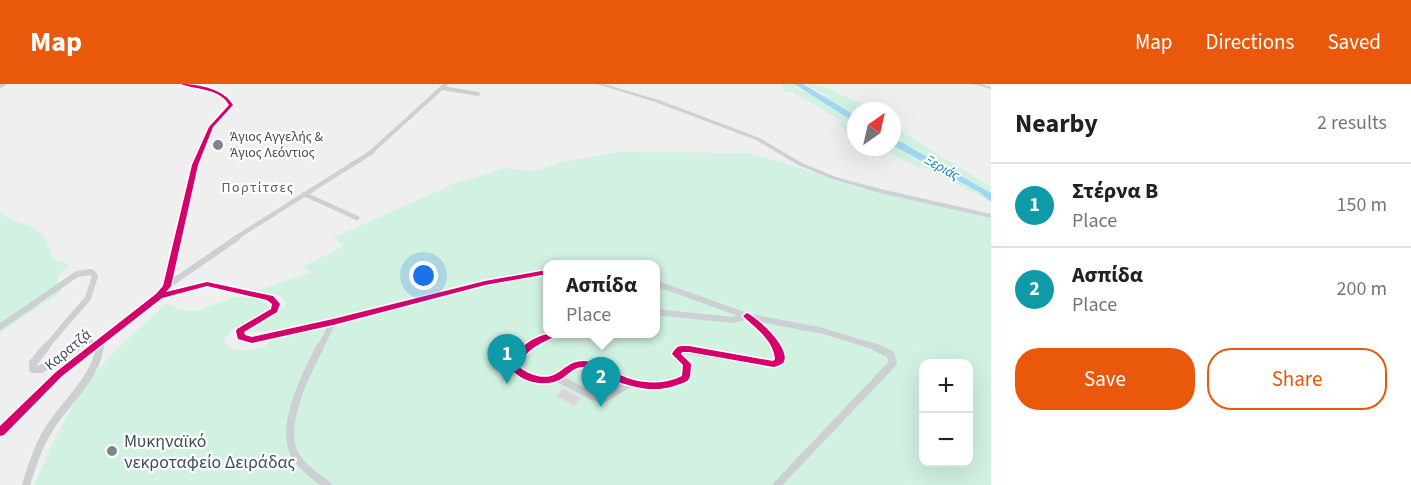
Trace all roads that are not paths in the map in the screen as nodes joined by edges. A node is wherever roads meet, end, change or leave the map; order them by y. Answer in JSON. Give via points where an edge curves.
{"nodes":[{"id":1,"x":4,"y":84,"type":"edge"},
{"id":2,"x":183,"y":84,"type":"edge"},
{"id":3,"x":599,"y":84,"type":"edge"},
{"id":4,"x":975,"y":84,"type":"edge"},
{"id":5,"x":985,"y":85,"type":"edge"},
{"id":6,"x":0,"y":86,"type":"edge"},
{"id":7,"x":444,"y":86,"type":"edge"},
{"id":8,"x":991,"y":88,"type":"edge"},
{"id":9,"x":478,"y":94,"type":"dead end"},
{"id":10,"x":304,"y":194,"type":"junction"},
{"id":11,"x":991,"y":216,"type":"edge"},
{"id":12,"x":357,"y":218,"type":"dead end"},
{"id":13,"x":543,"y":273,"type":"edge"},
{"id":14,"x":660,"y":285,"type":"edge"},
{"id":15,"x":167,"y":286,"type":"junction"},
{"id":16,"x":159,"y":296,"type":"junction"},
{"id":17,"x":660,"y":313,"type":"edge"},
{"id":18,"x":747,"y":316,"type":"junction"},
{"id":19,"x":333,"y":322,"type":"junction"},
{"id":20,"x":0,"y":327,"type":"edge"},
{"id":21,"x":545,"y":338,"type":"edge"},
{"id":22,"x":98,"y":343,"type":"junction"},
{"id":23,"x":556,"y":377,"type":"junction"},
{"id":24,"x":631,"y":383,"type":"junction"},
{"id":25,"x":0,"y":432,"type":"edge"},
{"id":26,"x":26,"y":485,"type":"edge"},
{"id":27,"x":327,"y":485,"type":"edge"},
{"id":28,"x":777,"y":485,"type":"edge"}],
"edges":[{"from":1,"to":6,"type":"street"},
{"from":2,"to":15,"type":"street","via":[[219,94],[231,105],[211,127],[195,165]]},
{"from":3,"to":11,"type":"street","via":[[657,100],[759,139],[834,178]]},
{"from":4,"to":5,"type":"street"},
{"from":5,"to":8,"type":"street"},
{"from":7,"to":9,"type":"street"},
{"from":7,"to":10,"type":"street","via":[[370,153]]},
{"from":10,"to":12,"type":"street"},
{"from":10,"to":15,"type":"street"},
{"from":13,"to":19,"type":"street","via":[[485,283]]},
{"from":14,"to":18,"type":"street"},
{"from":15,"to":16,"type":"street","name":"Καρατζά"},
{"from":16,"to":19,"type":"street","via":[[207,284],[270,298],[276,304],[274,310],[240,331],[245,340]]},
{"from":16,"to":22,"type":"street","name":"Καρατζά"},
{"from":17,"to":18,"type":"street","via":[[733,320]]},
{"from":18,"to":24,"type":"street","via":[[770,338],[780,354],[778,363],[680,349],[676,354],[687,364],[686,378],[659,386]]},
{"from":18,"to":28,"type":"street","via":[[875,346],[890,354],[893,363]]},
{"from":19,"to":27,"type":"street","via":[[302,383],[291,427],[292,449],[305,468]]},
{"from":20,"to":22,"type":"street","via":[[78,274],[91,272],[96,282],[88,300],[32,366],[44,368],[79,345]]},
{"from":21,"to":23,"type":"street","via":[[528,347],[515,360],[514,368],[538,380]]},
{"from":22,"to":25,"type":"street","name":"Καρατζά","via":[[59,374]]},
{"from":22,"to":26,"type":"street","via":[[99,353],[90,372],[47,432]]},
{"from":23,"to":24,"type":"street","via":[[580,364],[597,366]]},
{"from":23,"to":24,"type":"street","via":[[604,398]]}]}
